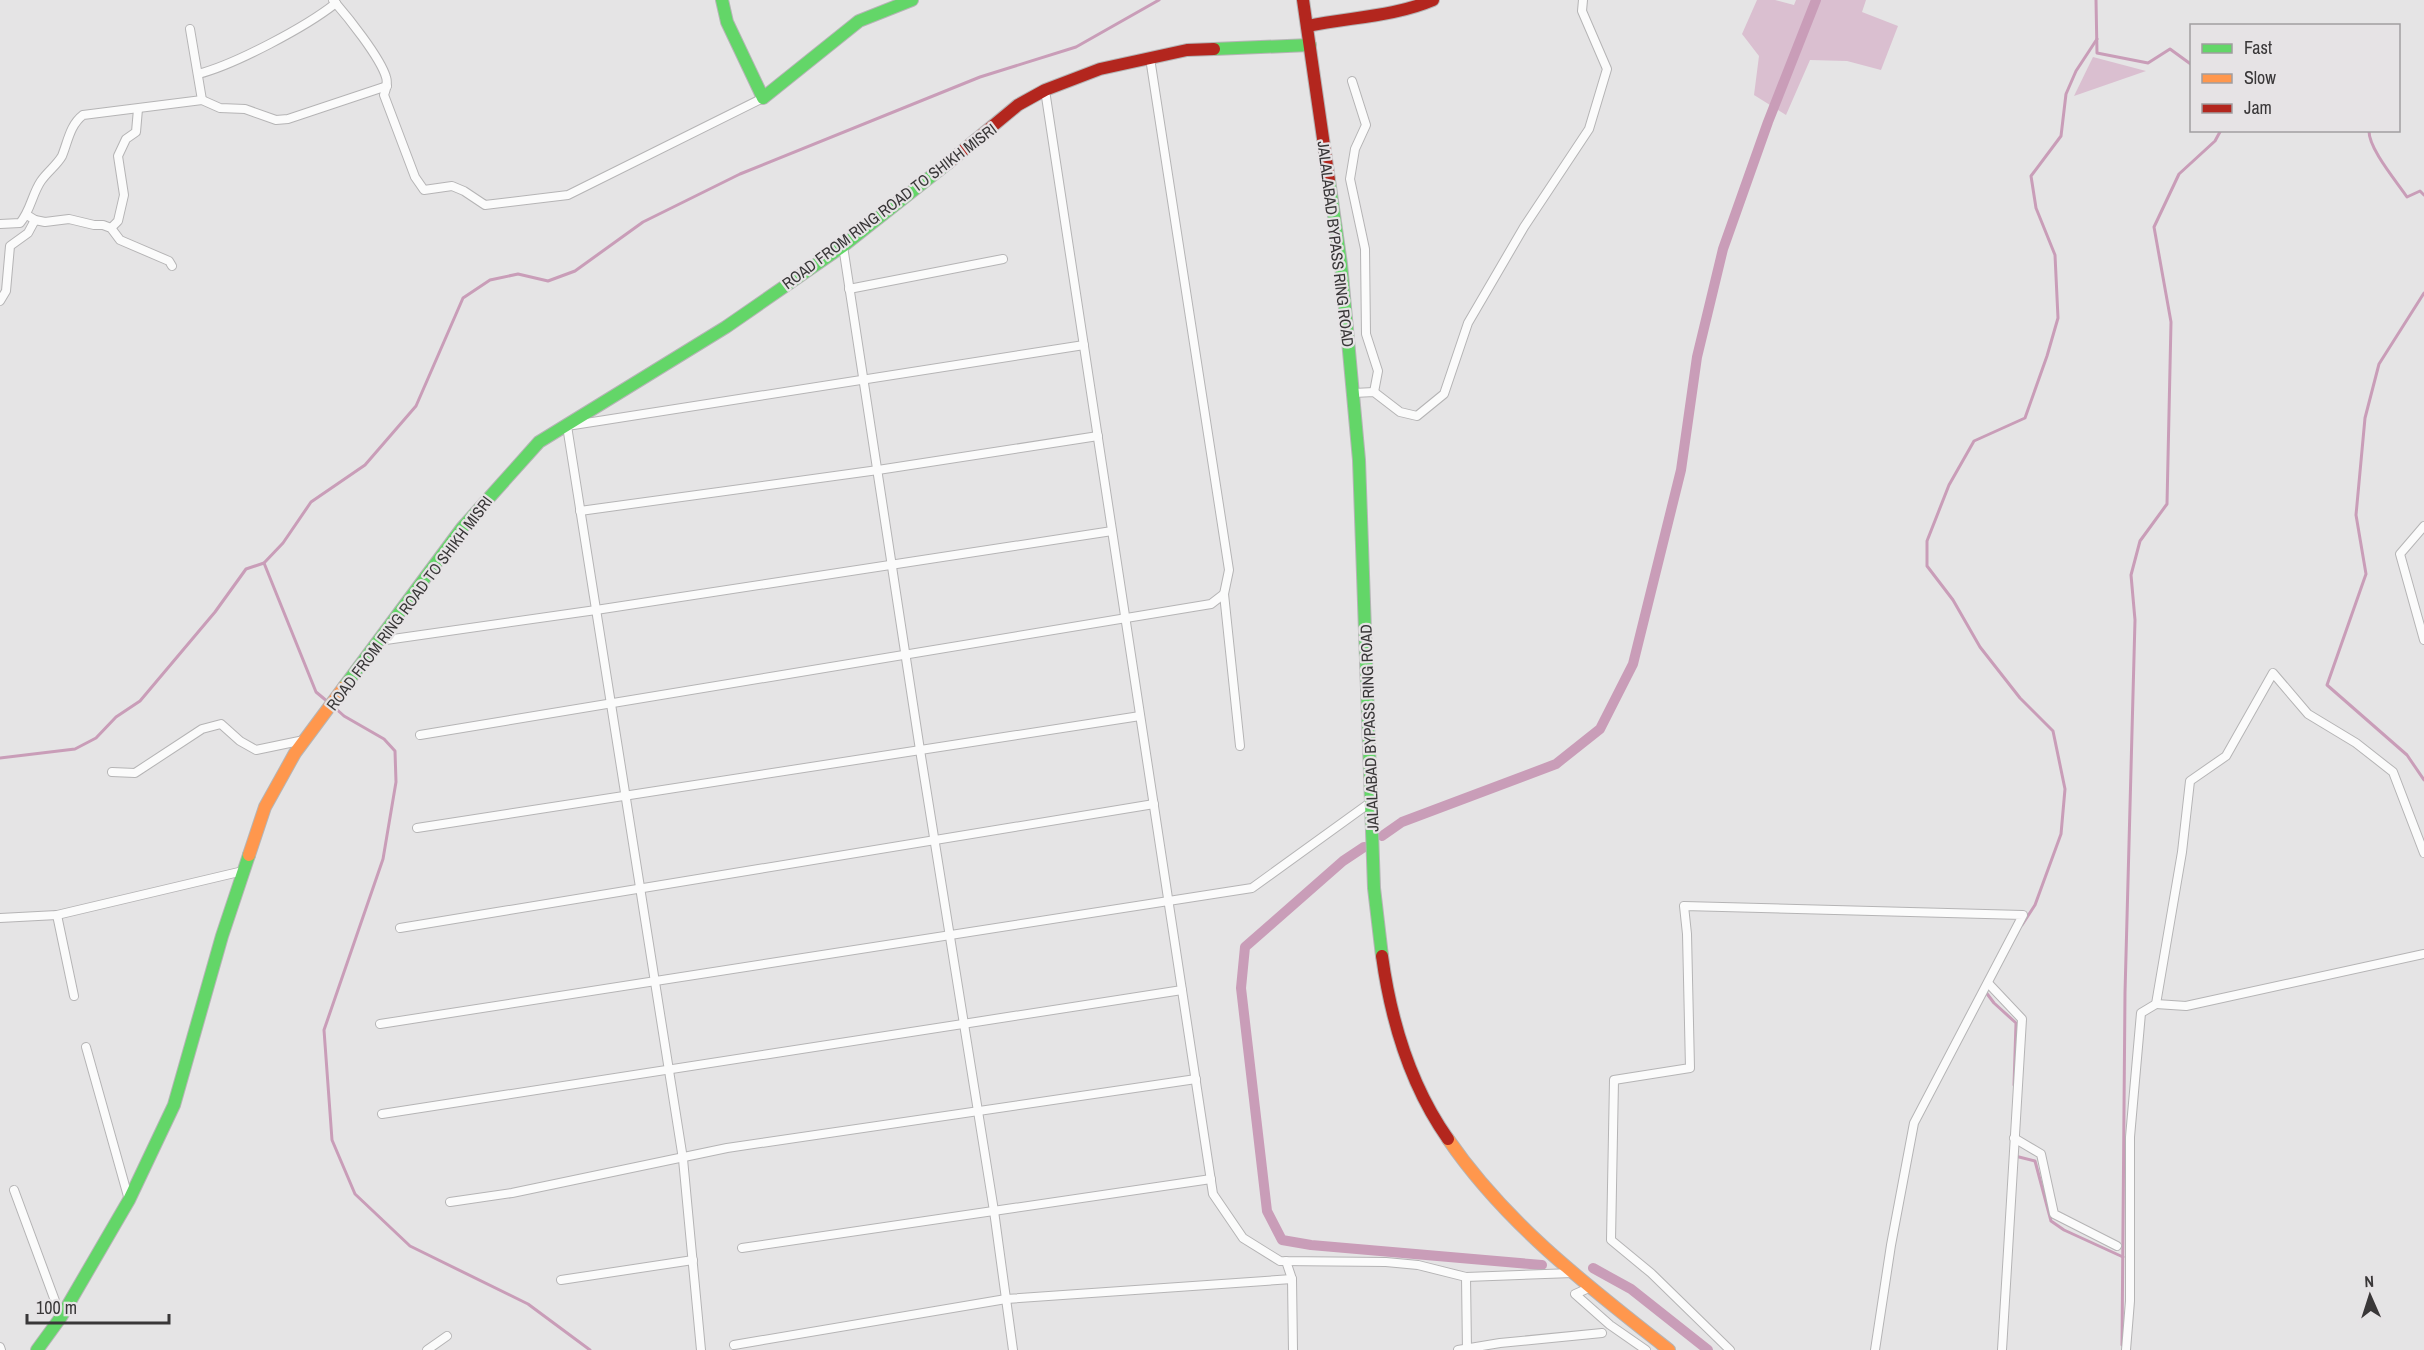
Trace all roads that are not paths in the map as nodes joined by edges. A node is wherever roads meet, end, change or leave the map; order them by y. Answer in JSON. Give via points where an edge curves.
{"nodes":[{"id":1,"x":722,"y":0,"type":"edge"},
{"id":2,"x":912,"y":0,"type":"edge"},
{"id":3,"x":1303,"y":0,"type":"edge"},
{"id":4,"x":1433,"y":0,"type":"edge"},
{"id":5,"x":1583,"y":0,"type":"edge"},
{"id":6,"x":334,"y":2,"type":"edge"},
{"id":7,"x":1308,"y":26,"type":"junction"},
{"id":8,"x":190,"y":29,"type":"dead end"},
{"id":9,"x":1310,"y":45,"type":"junction"},
{"id":10,"x":1150,"y":58,"type":"junction"},
{"id":11,"x":198,"y":74,"type":"junction"},
{"id":12,"x":1352,"y":81,"type":"dead end"},
{"id":13,"x":387,"y":86,"type":"junction"},
{"id":14,"x":1045,"y":90,"type":"junction"},
{"id":15,"x":763,"y":98,"type":"junction"},
{"id":16,"x":202,"y":100,"type":"junction"},
{"id":17,"x":138,"y":109,"type":"junction"},
{"id":18,"x":31,"y":218,"type":"junction"},
{"id":19,"x":0,"y":224,"type":"edge"},
{"id":20,"x":111,"y":228,"type":"junction"},
{"id":21,"x":843,"y":246,"type":"junction"},
{"id":22,"x":1003,"y":260,"type":"dead end"},
{"id":23,"x":172,"y":266,"type":"dead end"},
{"id":24,"x":849,"y":289,"type":"junction"},
{"id":25,"x":0,"y":301,"type":"edge"},
{"id":26,"x":1084,"y":345,"type":"junction"},
{"id":27,"x":864,"y":379,"type":"junction"},
{"id":28,"x":1374,"y":392,"type":"junction"},
{"id":29,"x":1354,"y":393,"type":"junction"},
{"id":30,"x":567,"y":426,"type":"junction"},
{"id":31,"x":1098,"y":436,"type":"junction"},
{"id":32,"x":878,"y":470,"type":"junction"},
{"id":33,"x":580,"y":511,"type":"junction"},
{"id":34,"x":2424,"y":526,"type":"edge"},
{"id":35,"x":1112,"y":531,"type":"junction"},
{"id":36,"x":892,"y":565,"type":"junction"},
{"id":37,"x":1224,"y":594,"type":"junction"},
{"id":38,"x":596,"y":610,"type":"junction"},
{"id":39,"x":1126,"y":618,"type":"junction"},
{"id":40,"x":2424,"y":640,"type":"edge"},
{"id":41,"x":379,"y":641,"type":"junction"},
{"id":42,"x":907,"y":655,"type":"junction"},
{"id":43,"x":611,"y":704,"type":"junction"},
{"id":44,"x":1140,"y":716,"type":"junction"},
{"id":45,"x":420,"y":735,"type":"dead end"},
{"id":46,"x":304,"y":740,"type":"junction"},
{"id":47,"x":1240,"y":746,"type":"dead end"},
{"id":48,"x":920,"y":750,"type":"junction"},
{"id":49,"x":112,"y":772,"type":"dead end"},
{"id":50,"x":626,"y":796,"type":"junction"},
{"id":51,"x":1371,"y":802,"type":"junction"},
{"id":52,"x":1154,"y":804,"type":"junction"},
{"id":53,"x":417,"y":828,"type":"dead end"},
{"id":54,"x":936,"y":840,"type":"junction"},
{"id":55,"x":2424,"y":853,"type":"edge"},
{"id":56,"x":243,"y":871,"type":"junction"},
{"id":57,"x":640,"y":889,"type":"junction"},
{"id":58,"x":1169,"y":901,"type":"junction"},
{"id":59,"x":57,"y":915,"type":"junction"},
{"id":60,"x":0,"y":918,"type":"edge"},
{"id":61,"x":400,"y":928,"type":"dead end"},
{"id":62,"x":950,"y":935,"type":"junction"},
{"id":63,"x":2424,"y":954,"type":"edge"},
{"id":64,"x":655,"y":981,"type":"junction"},
{"id":65,"x":1988,"y":983,"type":"junction"},
{"id":66,"x":1182,"y":990,"type":"junction"},
{"id":67,"x":74,"y":996,"type":"dead end"},
{"id":68,"x":2156,"y":1004,"type":"junction"},
{"id":69,"x":380,"y":1024,"type":"dead end"},
{"id":70,"x":964,"y":1024,"type":"junction"},
{"id":71,"x":86,"y":1047,"type":"dead end"},
{"id":72,"x":669,"y":1070,"type":"junction"},
{"id":73,"x":1196,"y":1079,"type":"junction"},
{"id":74,"x":978,"y":1112,"type":"junction"},
{"id":75,"x":382,"y":1114,"type":"dead end"},
{"id":76,"x":2014,"y":1138,"type":"junction"},
{"id":77,"x":683,"y":1159,"type":"junction"},
{"id":78,"x":1211,"y":1179,"type":"junction"},
{"id":79,"x":14,"y":1190,"type":"dead end"},
{"id":80,"x":129,"y":1200,"type":"junction"},
{"id":81,"x":450,"y":1202,"type":"dead end"},
{"id":82,"x":994,"y":1211,"type":"junction"},
{"id":83,"x":2118,"y":1246,"type":"dead end"},
{"id":84,"x":742,"y":1248,"type":"dead end"},
{"id":85,"x":693,"y":1260,"type":"junction"},
{"id":86,"x":1286,"y":1261,"type":"junction"},
{"id":87,"x":1575,"y":1273,"type":"junction"},
{"id":88,"x":1466,"y":1277,"type":"junction"},
{"id":89,"x":1292,"y":1279,"type":"junction"},
{"id":90,"x":561,"y":1280,"type":"dead end"},
{"id":91,"x":1588,"y":1288,"type":"junction"},
{"id":92,"x":1006,"y":1299,"type":"junction"},
{"id":93,"x":61,"y":1317,"type":"junction"},
{"id":94,"x":1602,"y":1333,"type":"dead end"},
{"id":95,"x":447,"y":1336,"type":"dead end"},
{"id":96,"x":734,"y":1345,"type":"dead end"},
{"id":97,"x":37,"y":1350,"type":"edge"},
{"id":98,"x":427,"y":1350,"type":"edge"},
{"id":99,"x":701,"y":1350,"type":"edge"},
{"id":100,"x":1013,"y":1350,"type":"edge"},
{"id":101,"x":1293,"y":1350,"type":"edge"},
{"id":102,"x":1458,"y":1350,"type":"edge"},
{"id":103,"x":1467,"y":1350,"type":"edge"},
{"id":104,"x":1646,"y":1350,"type":"edge"},
{"id":105,"x":1669,"y":1350,"type":"edge"},
{"id":106,"x":1730,"y":1350,"type":"edge"},
{"id":107,"x":1875,"y":1350,"type":"edge"},
{"id":108,"x":2002,"y":1350,"type":"edge"},
{"id":109,"x":2126,"y":1350,"type":"edge"}],
"edges":[{"from":1,"to":15,"type":"main road","via":[[727,22]]},
{"from":2,"to":15,"type":"main road","via":[[859,21]]},
{"from":3,"to":7,"type":"main road","name":"JALALABAD BYPASS RING ROAD"},
{"from":4,"to":7,"type":"main road","via":[[1414,9]]},
{"from":5,"to":28,"type":"street","via":[[1582,11],[1607,69],[1589,129],[1524,227],[1468,323],[1444,394],[1417,416],[1400,412]]},
{"from":6,"to":11,"type":"street","via":[[288,33]]},
{"from":6,"to":13,"type":"street","via":[[360,34],[386,76]]},
{"from":7,"to":9,"type":"main road","name":"JALALABAD BYPASS RING ROAD"},
{"from":8,"to":11,"type":"street"},
{"from":9,"to":10,"type":"main road","name":"ROAD FROM RING ROAD TO SHIKH MISRI","via":[[1187,50]]},
{"from":9,"to":29,"type":"main road","name":"JALALABAD BYPASS RING ROAD","via":[[1341,264]]},
{"from":10,"to":14,"type":"main road","name":"ROAD FROM RING ROAD TO SHIKH MISRI","via":[[1100,69]]},
{"from":10,"to":37,"type":"street","via":[[1229,570]]},
{"from":11,"to":16,"type":"street"},
{"from":12,"to":28,"type":"street","via":[[1366,126],[1355,149],[1350,179],[1365,249],[1366,334],[1378,371]]},
{"from":13,"to":15,"type":"street","via":[[384,95],[415,177],[424,190],[452,186],[485,205],[568,195]]},
{"from":13,"to":16,"type":"street","via":[[276,120],[245,109],[220,108]]},
{"from":14,"to":21,"type":"main road","name":"ROAD FROM RING ROAD TO SHIKH MISRI","via":[[1018,105]]},
{"from":14,"to":26,"type":"street"},
{"from":16,"to":17,"type":"street"},
{"from":17,"to":18,"type":"street","via":[[83,115],[75,122],[60,159],[32,196]]},
{"from":17,"to":20,"type":"street","via":[[136,132],[126,139],[118,156],[124,195],[118,220]]},
{"from":18,"to":19,"type":"street"},
{"from":18,"to":20,"type":"street","via":[[45,222],[69,219]]},
{"from":18,"to":25,"type":"street","via":[[28,233],[9,246],[6,291]]},
{"from":20,"to":23,"type":"street","via":[[120,240],[169,261]]},
{"from":21,"to":24,"type":"street"},
{"from":21,"to":30,"type":"main road","name":"ROAD FROM RING ROAD TO SHIKH MISRI","via":[[726,327]]},
{"from":22,"to":24,"type":"street"},
{"from":24,"to":27,"type":"street"},
{"from":26,"to":27,"type":"street"},
{"from":26,"to":31,"type":"street"},
{"from":27,"to":30,"type":"street"},
{"from":27,"to":32,"type":"street"},
{"from":28,"to":29,"type":"street"},
{"from":29,"to":51,"type":"main road","name":"JALALABAD BYPASS RING ROAD"},
{"from":30,"to":33,"type":"street"},
{"from":30,"to":41,"type":"main road","name":"ROAD FROM RING ROAD TO SHIKH MISRI","via":[[539,442],[462,528]]},
{"from":31,"to":32,"type":"street"},
{"from":31,"to":35,"type":"street"},
{"from":32,"to":33,"type":"street"},
{"from":32,"to":36,"type":"street"},
{"from":33,"to":38,"type":"street"},
{"from":34,"to":40,"type":"street","via":[[2400,554]]},
{"from":35,"to":36,"type":"street"},
{"from":35,"to":39,"type":"street"},
{"from":36,"to":38,"type":"street"},
{"from":36,"to":42,"type":"street"},
{"from":37,"to":39,"type":"street","via":[[1211,604]]},
{"from":37,"to":47,"type":"street"},
{"from":38,"to":41,"type":"street"},
{"from":38,"to":43,"type":"street"},
{"from":39,"to":42,"type":"street"},
{"from":39,"to":44,"type":"street"},
{"from":41,"to":46,"type":"main road","name":"ROAD FROM RING ROAD TO SHIKH MISRI"},
{"from":42,"to":43,"type":"street"},
{"from":42,"to":48,"type":"street"},
{"from":43,"to":45,"type":"street"},
{"from":43,"to":50,"type":"street"},
{"from":44,"to":48,"type":"street"},
{"from":44,"to":52,"type":"street"},
{"from":46,"to":49,"type":"street","via":[[256,750],[221,723],[202,729],[135,773]]},
{"from":46,"to":56,"type":"main road","name":"ROAD FROM RING ROAD TO SHIKH MISRI","via":[[265,807]]},
{"from":48,"to":50,"type":"street"},
{"from":48,"to":54,"type":"street"},
{"from":50,"to":53,"type":"street"},
{"from":50,"to":57,"type":"street"},
{"from":51,"to":58,"type":"street","via":[[1252,888]]},
{"from":51,"to":87,"type":"main road","name":"JALALABAD BYPASS RING ROAD","via":[[1380,950],[1390,1006],[1416,1083],[1462,1161],[1514,1219]]},
{"from":52,"to":54,"type":"street"},
{"from":52,"to":58,"type":"street"},
{"from":54,"to":57,"type":"street"},
{"from":54,"to":62,"type":"street"},
{"from":55,"to":68,"type":"street","via":[[2393,772],[2356,743],[2308,714],[2273,673],[2226,756],[2190,781]]},
{"from":56,"to":59,"type":"street"},
{"from":56,"to":80,"type":"main road","name":"ROAD FROM RING ROAD TO SHIKH MISRI","via":[[174,1105]]},
{"from":57,"to":61,"type":"street"},
{"from":57,"to":64,"type":"street"},
{"from":58,"to":62,"type":"street"},
{"from":58,"to":66,"type":"street"},
{"from":59,"to":60,"type":"street"},
{"from":59,"to":67,"type":"street"},
{"from":62,"to":64,"type":"street"},
{"from":62,"to":70,"type":"street"},
{"from":63,"to":68,"type":"street","via":[[2186,1006]]},
{"from":64,"to":69,"type":"street"},
{"from":64,"to":72,"type":"street"},
{"from":65,"to":76,"type":"street","via":[[2022,1019]]},
{"from":65,"to":106,"type":"street","via":[[2023,915],[1684,906],[1690,1068],[1614,1080],[1611,1240]]},
{"from":65,"to":107,"type":"street","via":[[1914,1123]]},
{"from":66,"to":70,"type":"street"},
{"from":66,"to":73,"type":"street"},
{"from":68,"to":109,"type":"street","via":[[2141,1012],[2130,1137],[2130,1301]]},
{"from":70,"to":72,"type":"street"},
{"from":70,"to":74,"type":"street"},
{"from":71,"to":80,"type":"street"},
{"from":72,"to":75,"type":"street"},
{"from":72,"to":77,"type":"street"},
{"from":73,"to":74,"type":"street"},
{"from":73,"to":78,"type":"street"},
{"from":74,"to":77,"type":"street","via":[[727,1148]]},
{"from":74,"to":82,"type":"street"},
{"from":76,"to":83,"type":"street","via":[[2041,1154],[2054,1214]]},
{"from":76,"to":108,"type":"street"},
{"from":77,"to":81,"type":"street"},
{"from":77,"to":85,"type":"street"},
{"from":78,"to":82,"type":"street"},
{"from":78,"to":86,"type":"street","via":[[1213,1194],[1243,1238]]},
{"from":79,"to":93,"type":"street"},
{"from":80,"to":93,"type":"main road","name":"ROAD FROM RING ROAD TO SHIKH MISRI"},
{"from":82,"to":84,"type":"street"},
{"from":82,"to":92,"type":"street"},
{"from":85,"to":90,"type":"street"},
{"from":85,"to":99,"type":"street"},
{"from":86,"to":88,"type":"street","via":[[1386,1262]]},
{"from":86,"to":89,"type":"street"},
{"from":87,"to":88,"type":"street"},
{"from":87,"to":91,"type":"main road","name":"JALALABAD BYPASS RING ROAD"},
{"from":88,"to":103,"type":"street"},
{"from":89,"to":92,"type":"street"},
{"from":89,"to":101,"type":"street"},
{"from":91,"to":104,"type":"street","via":[[1575,1294]]},
{"from":91,"to":105,"type":"main road","name":"JALALABAD BYPASS RING ROAD"},
{"from":92,"to":96,"type":"street"},
{"from":92,"to":100,"type":"street"},
{"from":93,"to":97,"type":"main road","name":"ROAD FROM RING ROAD TO SHIKH MISRI"},
{"from":94,"to":103,"type":"street"},
{"from":95,"to":98,"type":"street"},
{"from":102,"to":103,"type":"street"}]}
